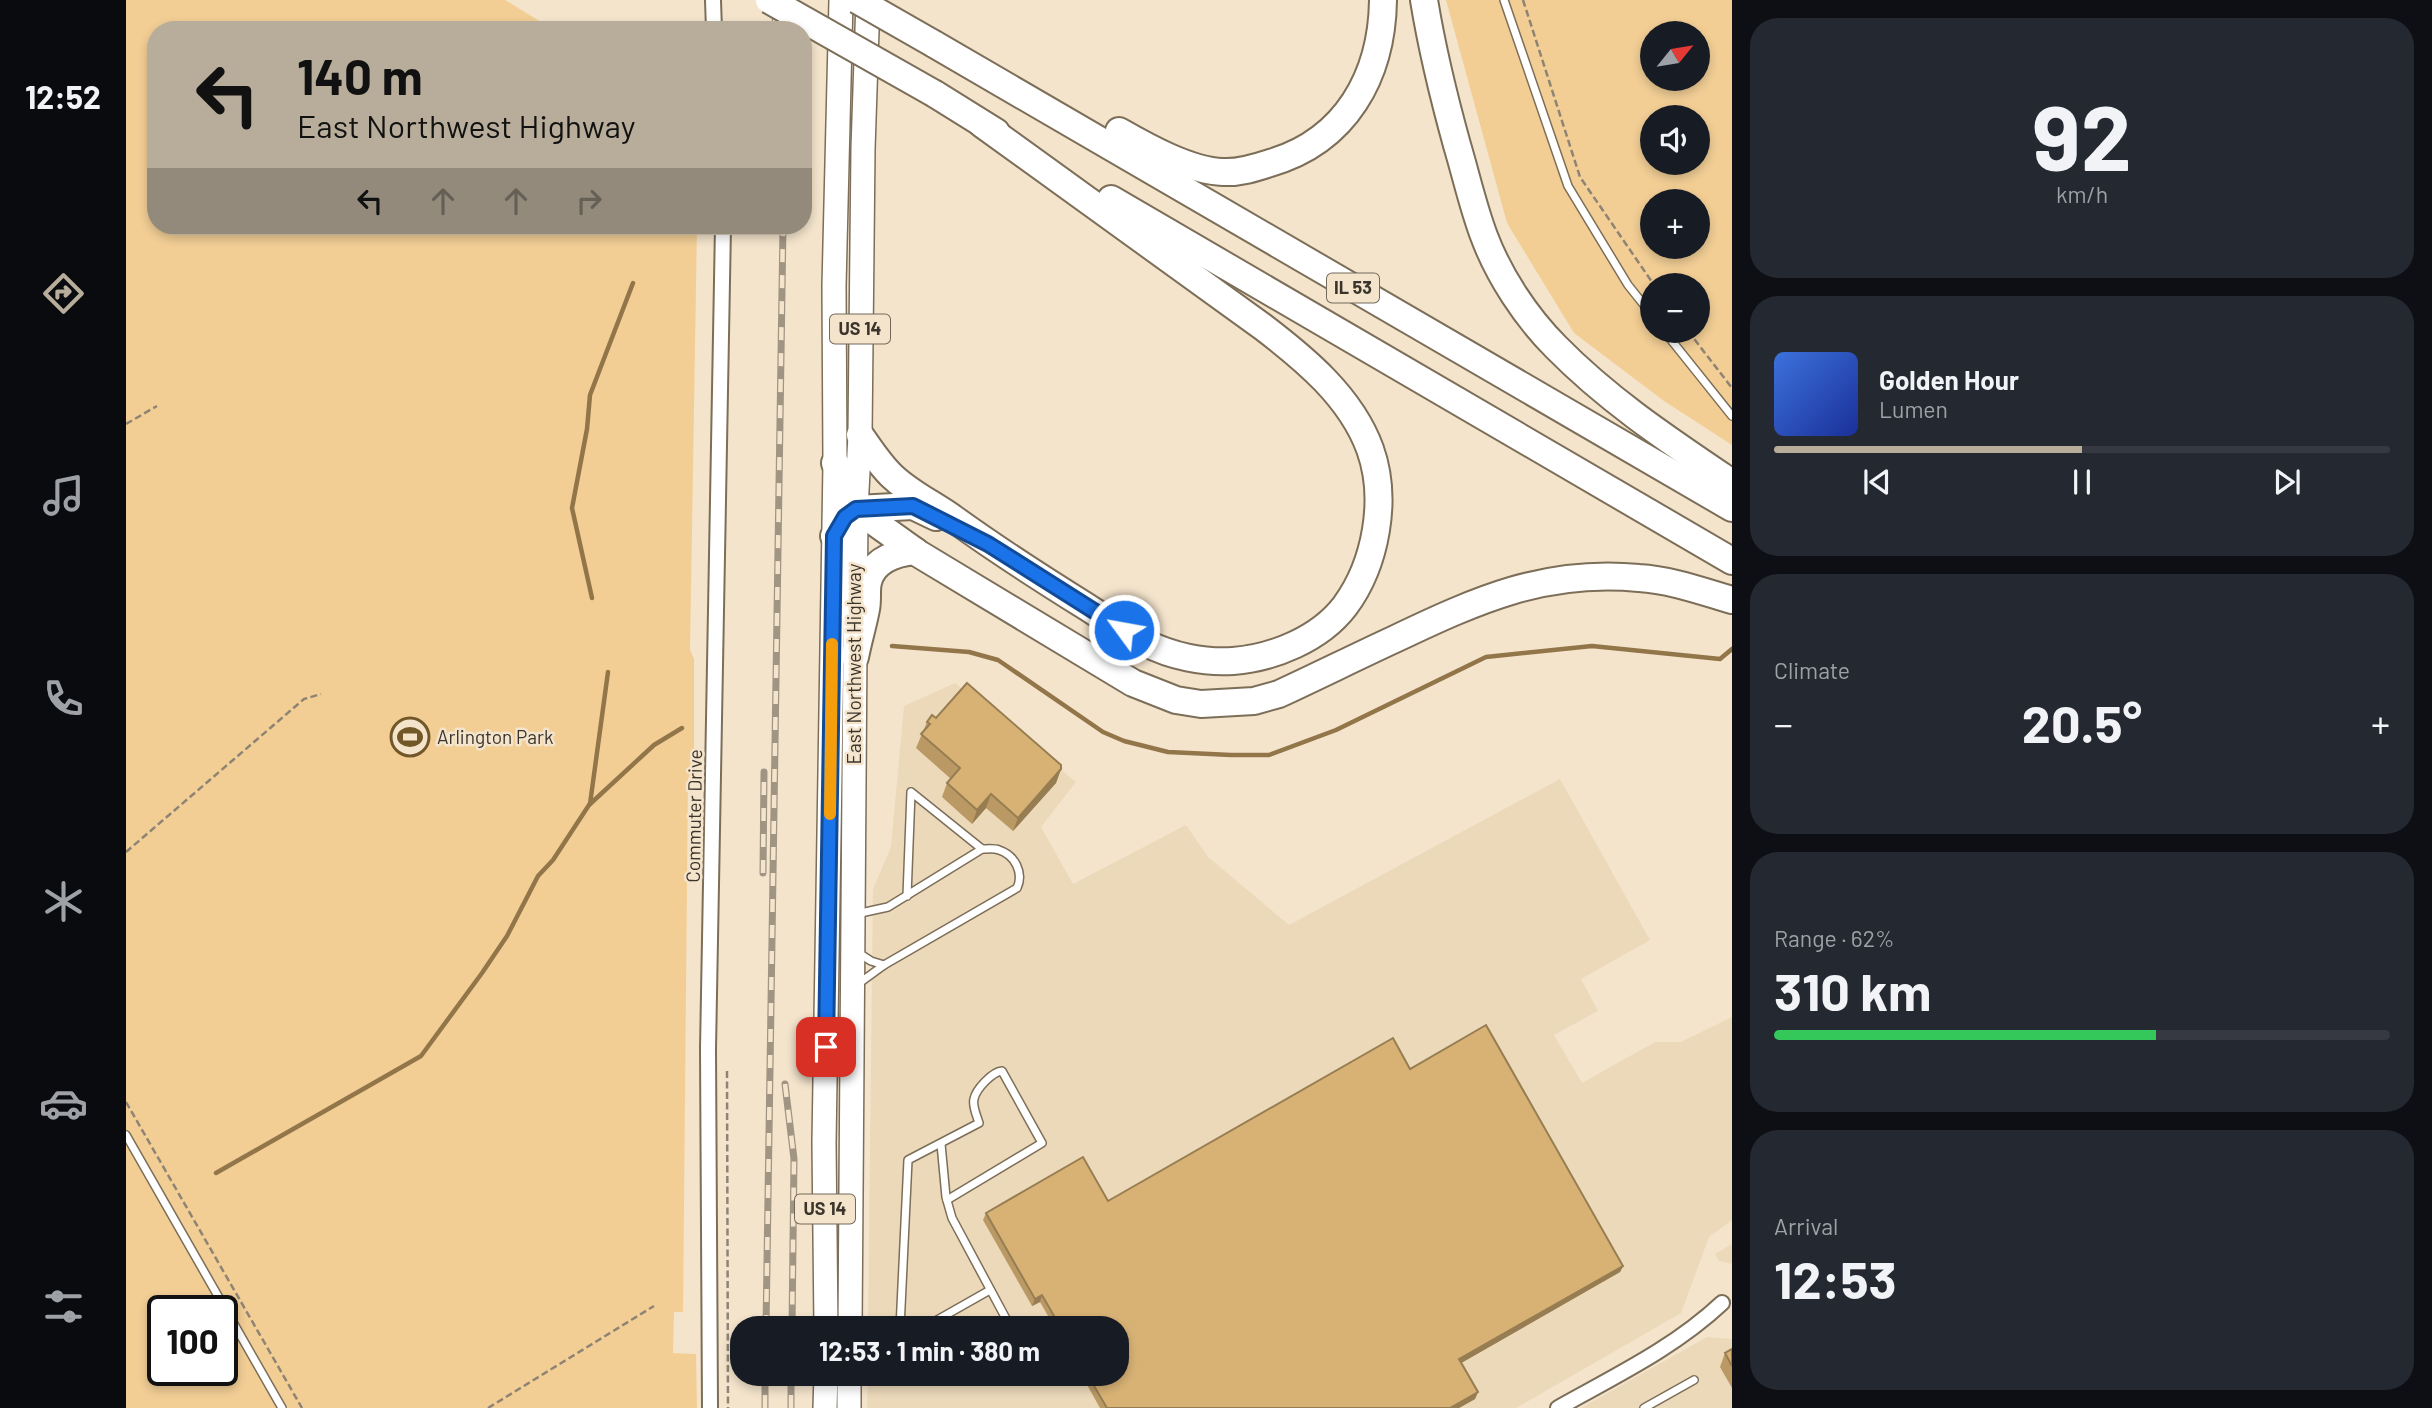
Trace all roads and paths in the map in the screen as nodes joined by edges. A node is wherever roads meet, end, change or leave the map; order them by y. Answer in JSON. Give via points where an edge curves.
{"nodes":[{"id":1,"x":713,"y":0,"type":"edge"},
{"id":2,"x":769,"y":0,"type":"edge"},
{"id":3,"x":841,"y":0,"type":"edge"},
{"id":4,"x":856,"y":0,"type":"edge"},
{"id":5,"x":868,"y":0,"type":"edge"},
{"id":6,"x":1383,"y":0,"type":"edge"},
{"id":7,"x":1424,"y":0,"type":"edge"},
{"id":8,"x":1504,"y":0,"type":"edge"},
{"id":9,"x":1523,"y":0,"type":"edge"},
{"id":10,"x":714,"y":21,"type":"edge"},
{"id":11,"x":806,"y":21,"type":"edge"},
{"id":12,"x":812,"y":24,"type":"edge"},
{"id":13,"x":975,"y":68,"type":"junction"},
{"id":14,"x":982,"y":124,"type":"junction"},
{"id":15,"x":723,"y":235,"type":"edge"},
{"id":16,"x":1646,"y":273,"type":"edge"},
{"id":17,"x":1640,"y":300,"type":"edge"},
{"id":18,"x":1674,"y":343,"type":"edge"},
{"id":19,"x":1697,"y":343,"type":"edge"},
{"id":20,"x":1732,"y":388,"type":"edge"},
{"id":21,"x":157,"y":406,"type":"dead end"},
{"id":22,"x":1732,"y":416,"type":"edge"},
{"id":23,"x":126,"y":424,"type":"edge"},
{"id":24,"x":860,"y":436,"type":"junction"},
{"id":25,"x":835,"y":463,"type":"junction"},
{"id":26,"x":1732,"y":483,"type":"edge"},
{"id":27,"x":1732,"y":508,"type":"edge"},
{"id":28,"x":856,"y":509,"type":"junction"},
{"id":29,"x":834,"y":536,"type":"junction"},
{"id":30,"x":988,"y":544,"type":"junction"},
{"id":31,"x":915,"y":551,"type":"junction"},
{"id":32,"x":1732,"y":561,"type":"edge"},
{"id":33,"x":1732,"y":600,"type":"edge"},
{"id":34,"x":855,"y":657,"type":"junction"},
{"id":35,"x":321,"y":694,"type":"dead end"},
{"id":36,"x":982,"y":849,"type":"junction"},
{"id":37,"x":126,"y":852,"type":"edge"},
{"id":38,"x":907,"y":896,"type":"junction"},
{"id":39,"x":829,"y":903,"type":"junction"},
{"id":40,"x":852,"y":914,"type":"junction"},
{"id":41,"x":852,"y":947,"type":"junction"},
{"id":42,"x":884,"y":965,"type":"junction"},
{"id":43,"x":852,"y":988,"type":"junction"},
{"id":44,"x":727,"y":1071,"type":"dead end"},
{"id":45,"x":126,"y":1102,"type":"edge"},
{"id":46,"x":126,"y":1135,"type":"edge"},
{"id":47,"x":941,"y":1144,"type":"junction"},
{"id":48,"x":947,"y":1200,"type":"junction"},
{"id":49,"x":990,"y":1290,"type":"junction"},
{"id":50,"x":1722,"y":1303,"type":"dead end"},
{"id":51,"x":654,"y":1306,"type":"dead end"},
{"id":52,"x":826,"y":1316,"type":"edge"},
{"id":53,"x":850,"y":1316,"type":"edge"},
{"id":54,"x":901,"y":1316,"type":"edge"},
{"id":55,"x":944,"y":1316,"type":"edge"},
{"id":56,"x":1004,"y":1316,"type":"edge"},
{"id":57,"x":1694,"y":1380,"type":"dead end"},
{"id":58,"x":826,"y":1386,"type":"edge"},
{"id":59,"x":849,"y":1386,"type":"edge"},
{"id":60,"x":282,"y":1408,"type":"edge"},
{"id":61,"x":302,"y":1408,"type":"edge"},
{"id":62,"x":488,"y":1408,"type":"edge"},
{"id":63,"x":710,"y":1408,"type":"edge"},
{"id":64,"x":728,"y":1408,"type":"edge"},
{"id":65,"x":825,"y":1408,"type":"edge"},
{"id":66,"x":849,"y":1408,"type":"edge"},
{"id":67,"x":1558,"y":1408,"type":"edge"},
{"id":68,"x":1644,"y":1408,"type":"edge"}],
"edges":[{"from":1,"to":10,"type":"street"},
{"from":2,"to":11,"type":"highway","number":"IL 53","bridge":true},
{"from":3,"to":25,"type":"main road","name":"East Northwest Highway","number":"US 14"},
{"from":4,"to":13,"type":"highway","number":"IL 53","bridge":true},
{"from":5,"to":24,"type":"main road","name":"East Northwest Highway","number":"US 14"},
{"from":6,"to":13,"type":"highway","via":[[1375,61],[1349,111],[1305,151],[1245,170],[1221,172],[1160,154],[1054,96]]},
{"from":7,"to":26,"type":"highway","via":[[1461,160],[1485,237],[1503,274],[1554,346],[1590,379],[1637,419]]},
{"from":8,"to":17,"type":"lane","via":[[1568,186]]},
{"from":9,"to":16,"type":"path","via":[[1580,177]]},
{"from":12,"to":14,"type":"highway","number":"IL 53","bridge":true},
{"from":13,"to":27,"type":"highway","number":"IL 53"},
{"from":14,"to":30,"type":"highway","via":[[1297,353],[1351,411],[1370,449],[1378,501],[1369,555],[1344,607],[1303,640],[1253,659],[1203,660],[1146,643]]},
{"from":14,"to":32,"type":"highway","number":"IL 53"},
{"from":15,"to":63,"type":"street","name":"Commuter Drive","via":[[708,1049]]},
{"from":18,"to":22,"type":"lane"},
{"from":19,"to":20,"type":"path"},
{"from":21,"to":23,"type":"path"},
{"from":24,"to":28,"type":"main road","name":"East Northwest Highway","number":"US 14"},
{"from":24,"to":30,"type":"highway","via":[[893,477]]},
{"from":25,"to":28,"type":"highway"},
{"from":25,"to":29,"type":"main road","name":"East Northwest Highway","number":"US 14"},
{"from":28,"to":29,"type":"highway"},
{"from":28,"to":30,"type":"highway","via":[[913,506]]},
{"from":28,"to":31,"type":"highway"},
{"from":28,"to":34,"type":"main road","name":"East Northwest Highway","number":"US 14"},
{"from":29,"to":39,"type":"main road","name":"East Northwest Highway","number":"US 14"},
{"from":31,"to":33,"type":"highway","via":[[1133,683],[1176,700],[1201,704],[1254,701],[1279,694],[1464,606],[1526,585],[1597,576],[1639,578]]},
{"from":31,"to":34,"type":"highway","via":[[899,552],[875,568],[868,582]]},
{"from":34,"to":40,"type":"main road","name":"East Northwest Highway","number":"US 14"},
{"from":35,"to":37,"type":"path","via":[[304,699]]},
{"from":36,"to":38,"type":"lane"},
{"from":36,"to":38,"type":"lane","via":[[911,792]]},
{"from":36,"to":42,"type":"lane","via":[[1000,850],[1012,858],[1020,870],[1017,888]]},
{"from":38,"to":40,"type":"lane","via":[[888,908]]},
{"from":39,"to":40,"type":"main road"},
{"from":39,"to":52,"type":"main road","name":"East Northwest Highway","number":"US 14"},
{"from":40,"to":41,"type":"main road","name":"East Northwest Highway","number":"US 14"},
{"from":41,"to":42,"type":"lane"},
{"from":41,"to":43,"type":"main road","name":"East Northwest Highway","number":"US 14"},
{"from":42,"to":43,"type":"lane"},
{"from":43,"to":53,"type":"main road","name":"East Northwest Highway","number":"US 14"},
{"from":44,"to":64,"type":"path"},
{"from":45,"to":61,"type":"path"},
{"from":46,"to":60,"type":"lane"},
{"from":47,"to":48,"type":"lane"},
{"from":47,"to":48,"type":"lane","via":[[979,1123],[974,1096],[996,1071],[1003,1071],[1042,1143]]},
{"from":47,"to":54,"type":"lane","via":[[908,1160]]},
{"from":48,"to":49,"type":"lane"},
{"from":49,"to":55,"type":"lane"},
{"from":49,"to":56,"type":"lane"},
{"from":50,"to":67,"type":"street","via":[[1673,1343]]},
{"from":51,"to":62,"type":"path"},
{"from":57,"to":68,"type":"lane"},
{"from":58,"to":65,"type":"main road"},
{"from":59,"to":66,"type":"main road"}]}
